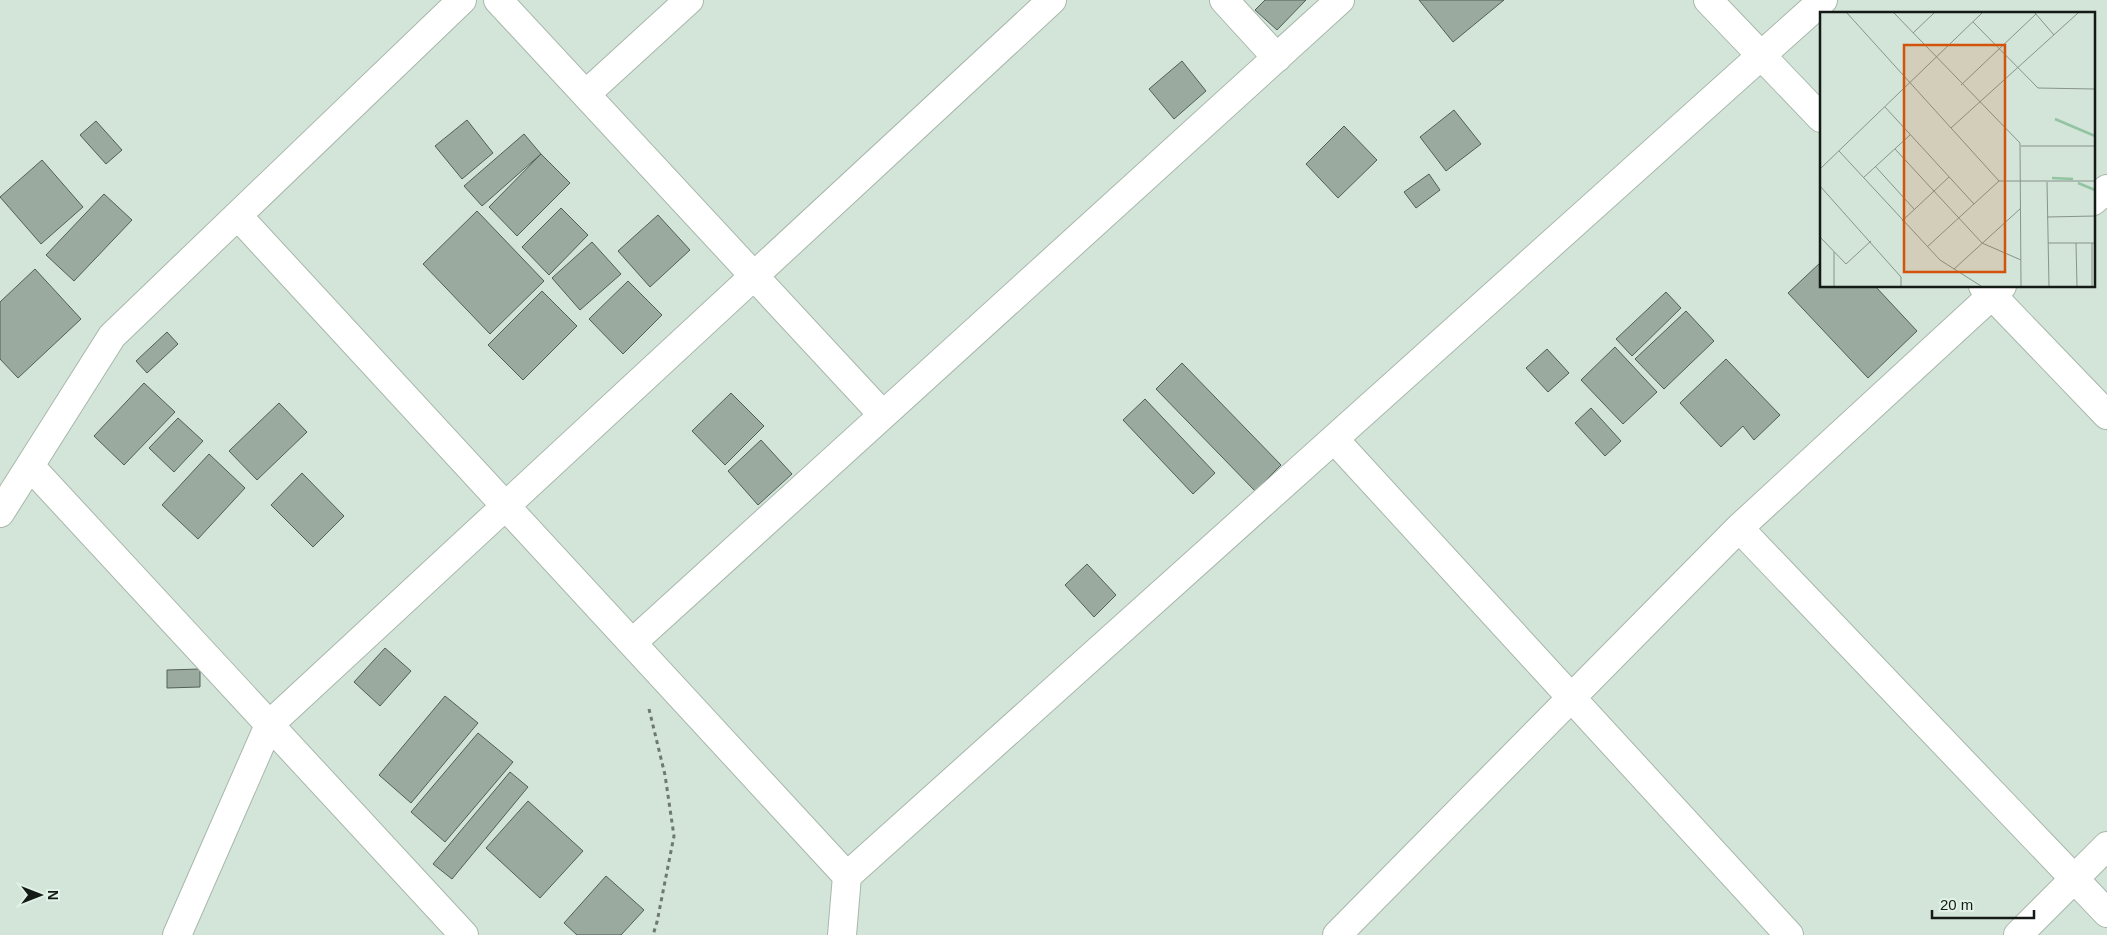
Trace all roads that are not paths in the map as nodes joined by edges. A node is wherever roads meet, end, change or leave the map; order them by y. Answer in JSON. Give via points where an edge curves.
{"nodes":[{"id":1,"x":462,"y":0,"type":"edge"},
{"id":2,"x":498,"y":0,"type":"edge"},
{"id":3,"x":689,"y":0,"type":"edge"},
{"id":4,"x":1052,"y":0,"type":"edge"},
{"id":5,"x":1224,"y":0,"type":"edge"},
{"id":6,"x":1340,"y":0,"type":"edge"},
{"id":7,"x":1708,"y":0,"type":"edge"},
{"id":8,"x":1823,"y":0,"type":"edge"},
{"id":9,"x":1761,"y":56,"type":"junction"},
{"id":10,"x":1277,"y":58,"type":"junction"},
{"id":11,"x":586,"y":94,"type":"junction"},
{"id":12,"x":1820,"y":117,"type":"edge"},
{"id":13,"x":2107,"y":189,"type":"edge"},
{"id":14,"x":2094,"y":201,"type":"edge"},
{"id":15,"x":238,"y":216,"type":"junction"},
{"id":16,"x":754,"y":276,"type":"junction"},
{"id":17,"x":1993,"y":289,"type":"edge"},
{"id":18,"x":883,"y":415,"type":"junction"},
{"id":19,"x":2107,"y":415,"type":"edge"},
{"id":20,"x":1334,"y":438,"type":"junction"},
{"id":21,"x":30,"y":466,"type":"junction"},
{"id":22,"x":506,"y":506,"type":"junction"},
{"id":23,"x":0,"y":513,"type":"edge"},
{"id":24,"x":1739,"y":528,"type":"junction"},
{"id":25,"x":632,"y":643,"type":"junction"},
{"id":26,"x":1572,"y":697,"type":"junction"},
{"id":27,"x":269,"y":725,"type":"junction"},
{"id":28,"x":2107,"y":846,"type":"edge"},
{"id":29,"x":847,"y":876,"type":"junction"},
{"id":30,"x":2074,"y":879,"type":"junction"},
{"id":31,"x":2107,"y":913,"type":"edge"},
{"id":32,"x":177,"y":935,"type":"edge"},
{"id":33,"x":464,"y":935,"type":"edge"},
{"id":34,"x":842,"y":935,"type":"edge"},
{"id":35,"x":1337,"y":935,"type":"edge"},
{"id":36,"x":1790,"y":935,"type":"edge"},
{"id":37,"x":2018,"y":935,"type":"edge"}],
"edges":[{"from":1,"to":15,"type":"street"},
{"from":2,"to":11,"type":"street"},
{"from":3,"to":11,"type":"street"},
{"from":4,"to":16,"type":"street"},
{"from":5,"to":10,"type":"street"},
{"from":6,"to":10,"type":"street"},
{"from":7,"to":9,"type":"street"},
{"from":8,"to":9,"type":"street"},
{"from":9,"to":12,"type":"street"},
{"from":9,"to":20,"type":"street"},
{"from":10,"to":18,"type":"street"},
{"from":11,"to":16,"type":"street"},
{"from":13,"to":14,"type":"street"},
{"from":15,"to":21,"type":"street","via":[[112,336]]},
{"from":15,"to":22,"type":"street"},
{"from":16,"to":18,"type":"street"},
{"from":16,"to":22,"type":"street"},
{"from":17,"to":19,"type":"street"},
{"from":17,"to":24,"type":"street"},
{"from":18,"to":25,"type":"street"},
{"from":20,"to":26,"type":"street"},
{"from":20,"to":29,"type":"street"},
{"from":21,"to":23,"type":"street"},
{"from":21,"to":27,"type":"street"},
{"from":22,"to":25,"type":"street"},
{"from":22,"to":27,"type":"street"},
{"from":24,"to":26,"type":"street"},
{"from":24,"to":30,"type":"street"},
{"from":25,"to":29,"type":"street"},
{"from":26,"to":35,"type":"street"},
{"from":26,"to":36,"type":"street"},
{"from":27,"to":32,"type":"street"},
{"from":27,"to":33,"type":"street"},
{"from":28,"to":30,"type":"street"},
{"from":29,"to":34,"type":"street"},
{"from":30,"to":31,"type":"street"},
{"from":30,"to":37,"type":"street"}]}
